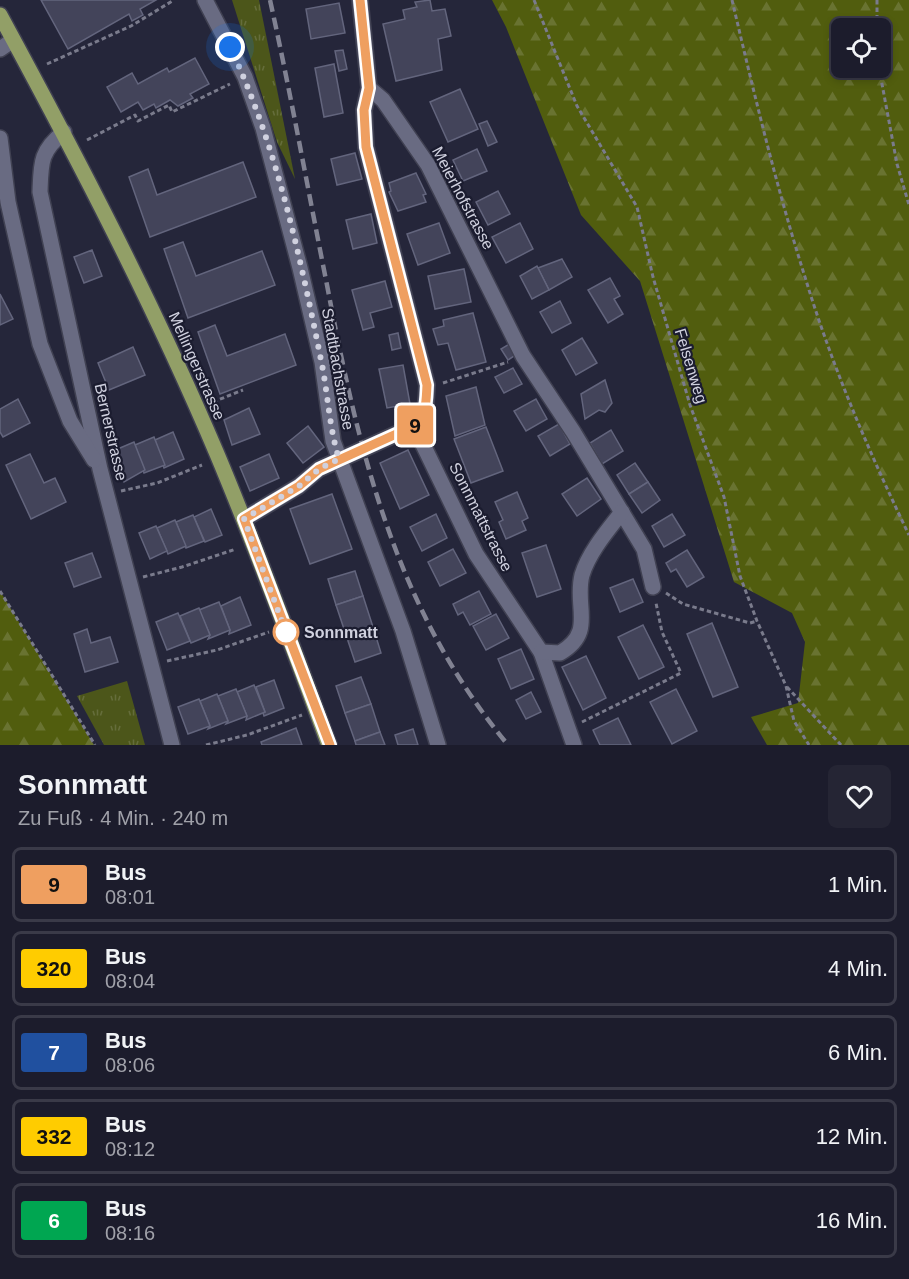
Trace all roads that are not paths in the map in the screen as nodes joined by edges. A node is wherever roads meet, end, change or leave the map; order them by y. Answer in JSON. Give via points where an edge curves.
{"nodes":[{"id":1,"x":205,"y":0,"type":"edge"},
{"id":2,"x":360,"y":0,"type":"edge"},
{"id":3,"x":0,"y":15,"type":"edge"},
{"id":4,"x":13,"y":40,"type":"junction"},
{"id":5,"x":0,"y":49,"type":"edge"},
{"id":6,"x":369,"y":88,"type":"junction"},
{"id":7,"x":64,"y":132,"type":"junction"},
{"id":8,"x":0,"y":138,"type":"edge"},
{"id":9,"x":414,"y":426,"type":"junction"},
{"id":10,"x":339,"y":459,"type":"junction"},
{"id":11,"x":100,"y":469,"type":"junction"},
{"id":12,"x":622,"y":512,"type":"junction"},
{"id":13,"x":244,"y":519,"type":"junction"},
{"id":14,"x":653,"y":587,"type":"road end"},
{"id":15,"x":541,"y":652,"type":"junction"},
{"id":16,"x":172,"y":745,"type":"edge"},
{"id":17,"x":330,"y":745,"type":"edge"},
{"id":18,"x":438,"y":745,"type":"edge"},
{"id":19,"x":574,"y":745,"type":"edge"}],
"edges":[{"from":1,"to":10,"type":"street","name":"Stadtbachstrasse","via":[[245,77],[263,128],[300,268]]},
{"from":2,"to":6,"type":"street"},
{"from":3,"to":4,"type":"main road","name":"Mellingerstrasse"},
{"from":4,"to":5,"type":"street"},
{"from":4,"to":7,"type":"main road","name":"Mellingerstrasse"},
{"from":6,"to":9,"type":"street","via":[[364,110],[366,147],[427,385],[426,408]]},
{"from":6,"to":12,"type":"street","name":"Meierhofstrasse","via":[[383,100],[428,165],[523,357]]},
{"from":7,"to":11,"type":"street","name":"Bernerstrasse","via":[[51,142],[41,160],[40,192]]},
{"from":7,"to":13,"type":"main road","name":"Mellingerstrasse","via":[[139,282]]},
{"from":8,"to":11,"type":"street","via":[[8,202],[40,344],[69,421]]},
{"from":9,"to":10,"type":"street"},
{"from":9,"to":15,"type":"street","name":"Sonnmattstrasse","via":[[476,555]]},
{"from":10,"to":13,"type":"street"},
{"from":10,"to":18,"type":"street","name":"Stadtbachstrasse","via":[[403,631]]},
{"from":11,"to":16,"type":"street","name":"Bernerstrasse"},
{"from":12,"to":14,"type":"street","name":"Meierhofstrasse","via":[[644,549]]},
{"from":12,"to":15,"type":"street","via":[[583,573],[578,641],[560,653]]},
{"from":13,"to":17,"type":"main road","name":"Mellingerstrasse"},
{"from":15,"to":19,"type":"street","name":"Sonnmattstrasse"}]}
